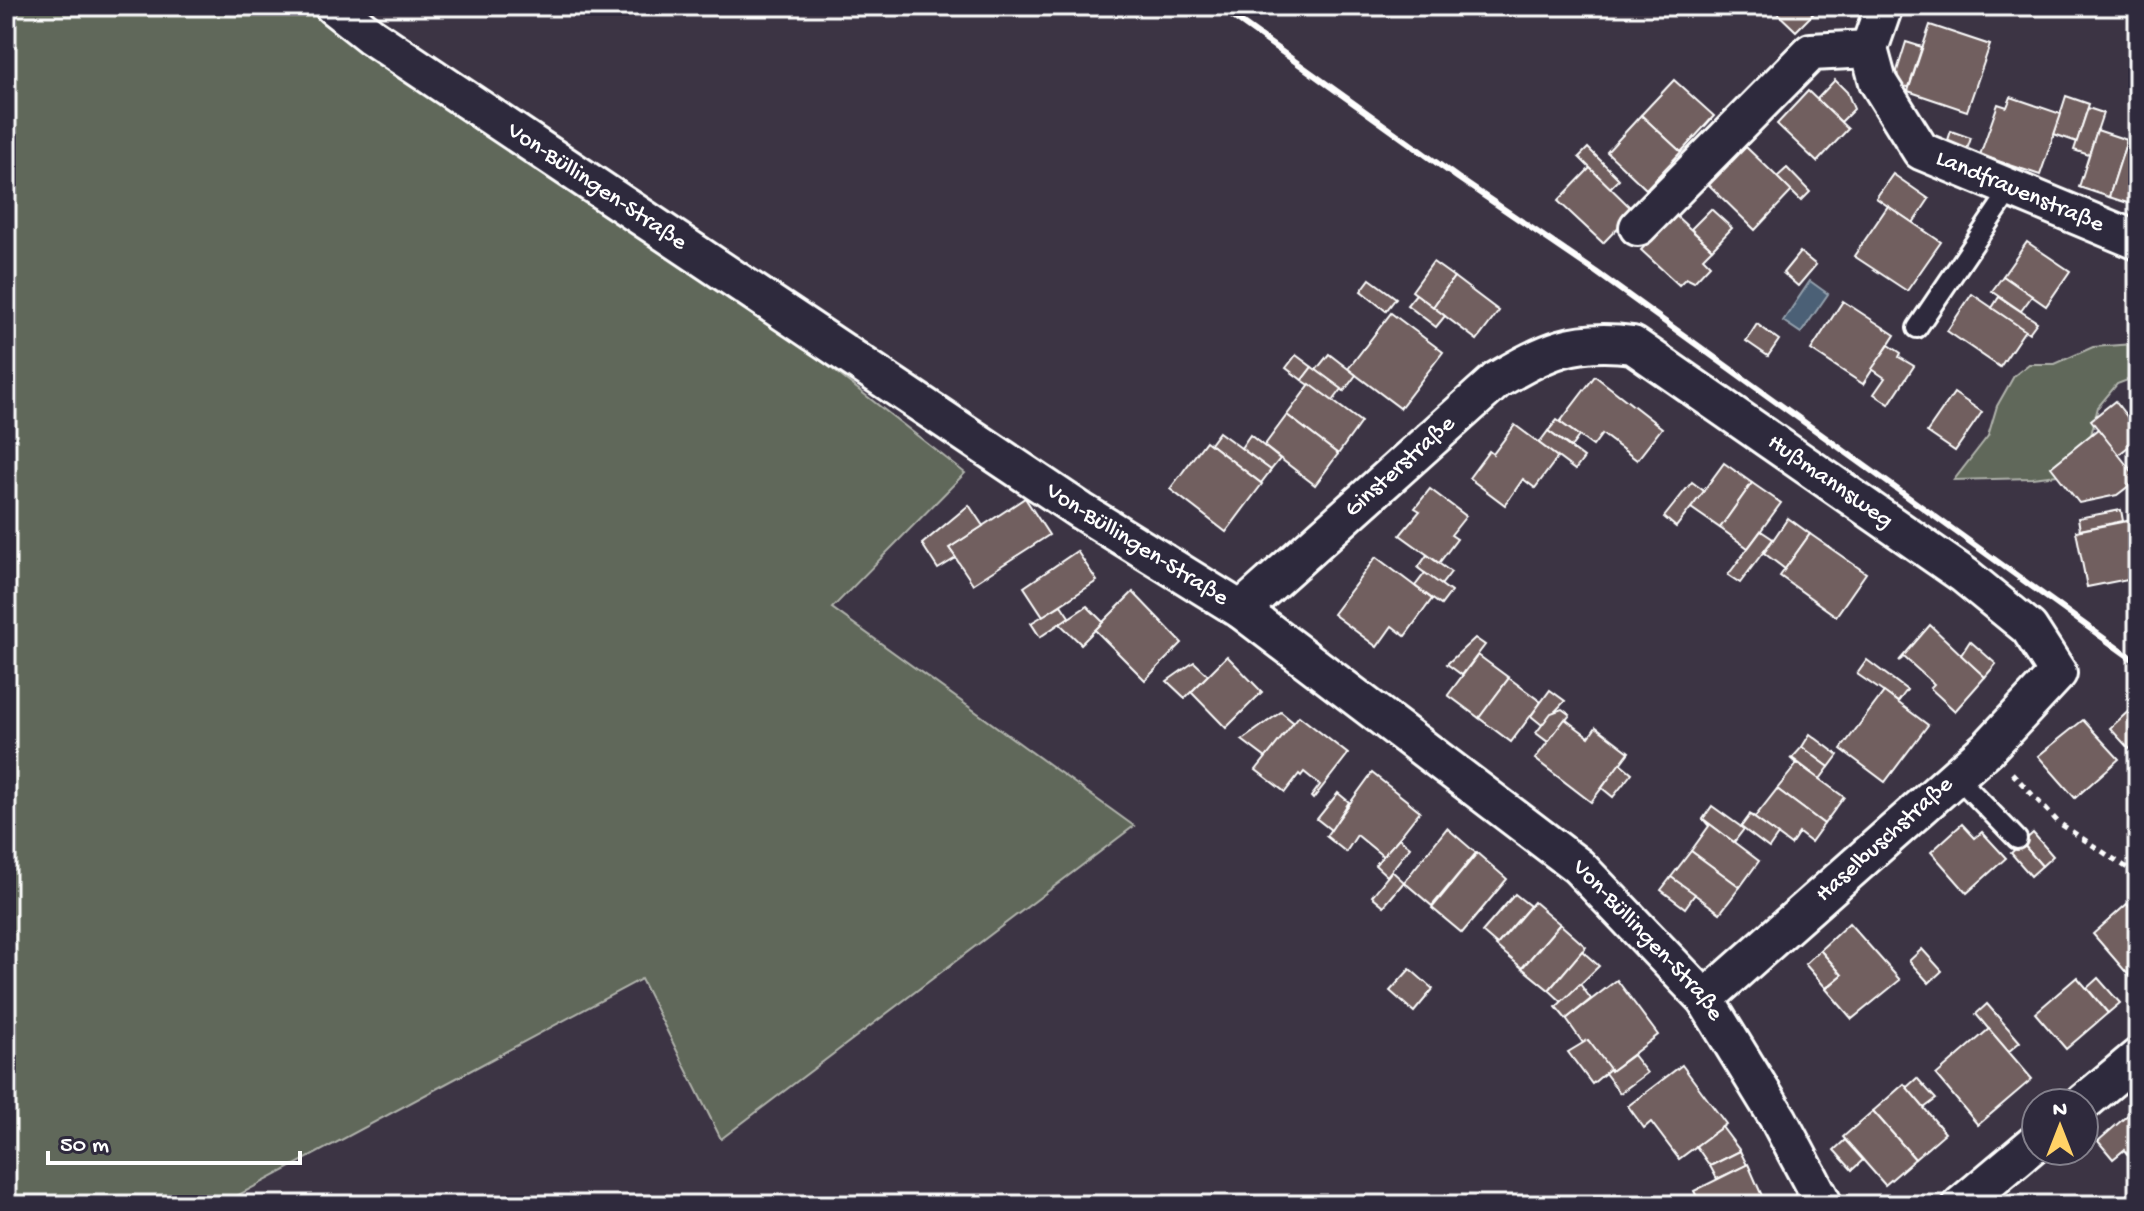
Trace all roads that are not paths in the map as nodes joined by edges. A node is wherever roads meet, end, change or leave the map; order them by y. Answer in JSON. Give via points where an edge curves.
{"nodes":[{"id":1,"x":333,"y":6,"type":"edge"},
{"id":2,"x":1884,"y":6,"type":"edge"},
{"id":3,"x":1869,"y":49,"type":"junction"},
{"id":4,"x":2011,"y":189,"type":"junction"},
{"id":5,"x":1638,"y":227,"type":"dead end"},
{"id":6,"x":2138,"y":241,"type":"edge"},
{"id":7,"x":1917,"y":328,"type":"dead end"},
{"id":8,"x":1573,"y":344,"type":"joint"},
{"id":9,"x":1241,"y":610,"type":"junction"},
{"id":10,"x":2058,"y":673,"type":"joint"},
{"id":11,"x":1956,"y":776,"type":"junction"},
{"id":12,"x":2017,"y":839,"type":"dead end"},
{"id":13,"x":1705,"y":999,"type":"junction"},
{"id":14,"x":2138,"y":1057,"type":"edge"},
{"id":15,"x":2100,"y":1089,"type":"edge"},
{"id":16,"x":2020,"y":1155,"type":"edge"},
{"id":17,"x":1824,"y":1205,"type":"edge"},
{"id":18,"x":1961,"y":1205,"type":"edge"}],
"edges":[{"from":1,"to":9,"type":"street","name":"Von-Büllingen-Straße","via":[[1081,511]]},
{"from":2,"to":3,"type":"street"},
{"from":3,"to":4,"type":"street","name":"Landfrauenstraße","via":[[1878,82],[1921,151]]},
{"from":3,"to":5,"type":"street","via":[[1811,52]]},
{"from":4,"to":6,"type":"street","name":"Landfrauenstraße"},
{"from":4,"to":7,"type":"lane"},
{"from":8,"to":9,"type":"street","name":"Ginsterstraße","via":[[1497,380]]},
{"from":8,"to":10,"type":"street","name":"Hußmannsweg","via":[[1633,345],[1964,575],[2029,628]]},
{"from":9,"to":13,"type":"street","name":"Von-Büllingen-Straße","via":[[1578,866]]},
{"from":10,"to":11,"type":"street","name":"Haselbuschstraße"},
{"from":11,"to":12,"type":"lane"},
{"from":11,"to":13,"type":"street","name":"Haselbuschstraße"},
{"from":13,"to":17,"type":"street","name":"Von-Büllingen-Straße"},
{"from":14,"to":15,"type":"street"},
{"from":16,"to":18,"type":"street"}]}
